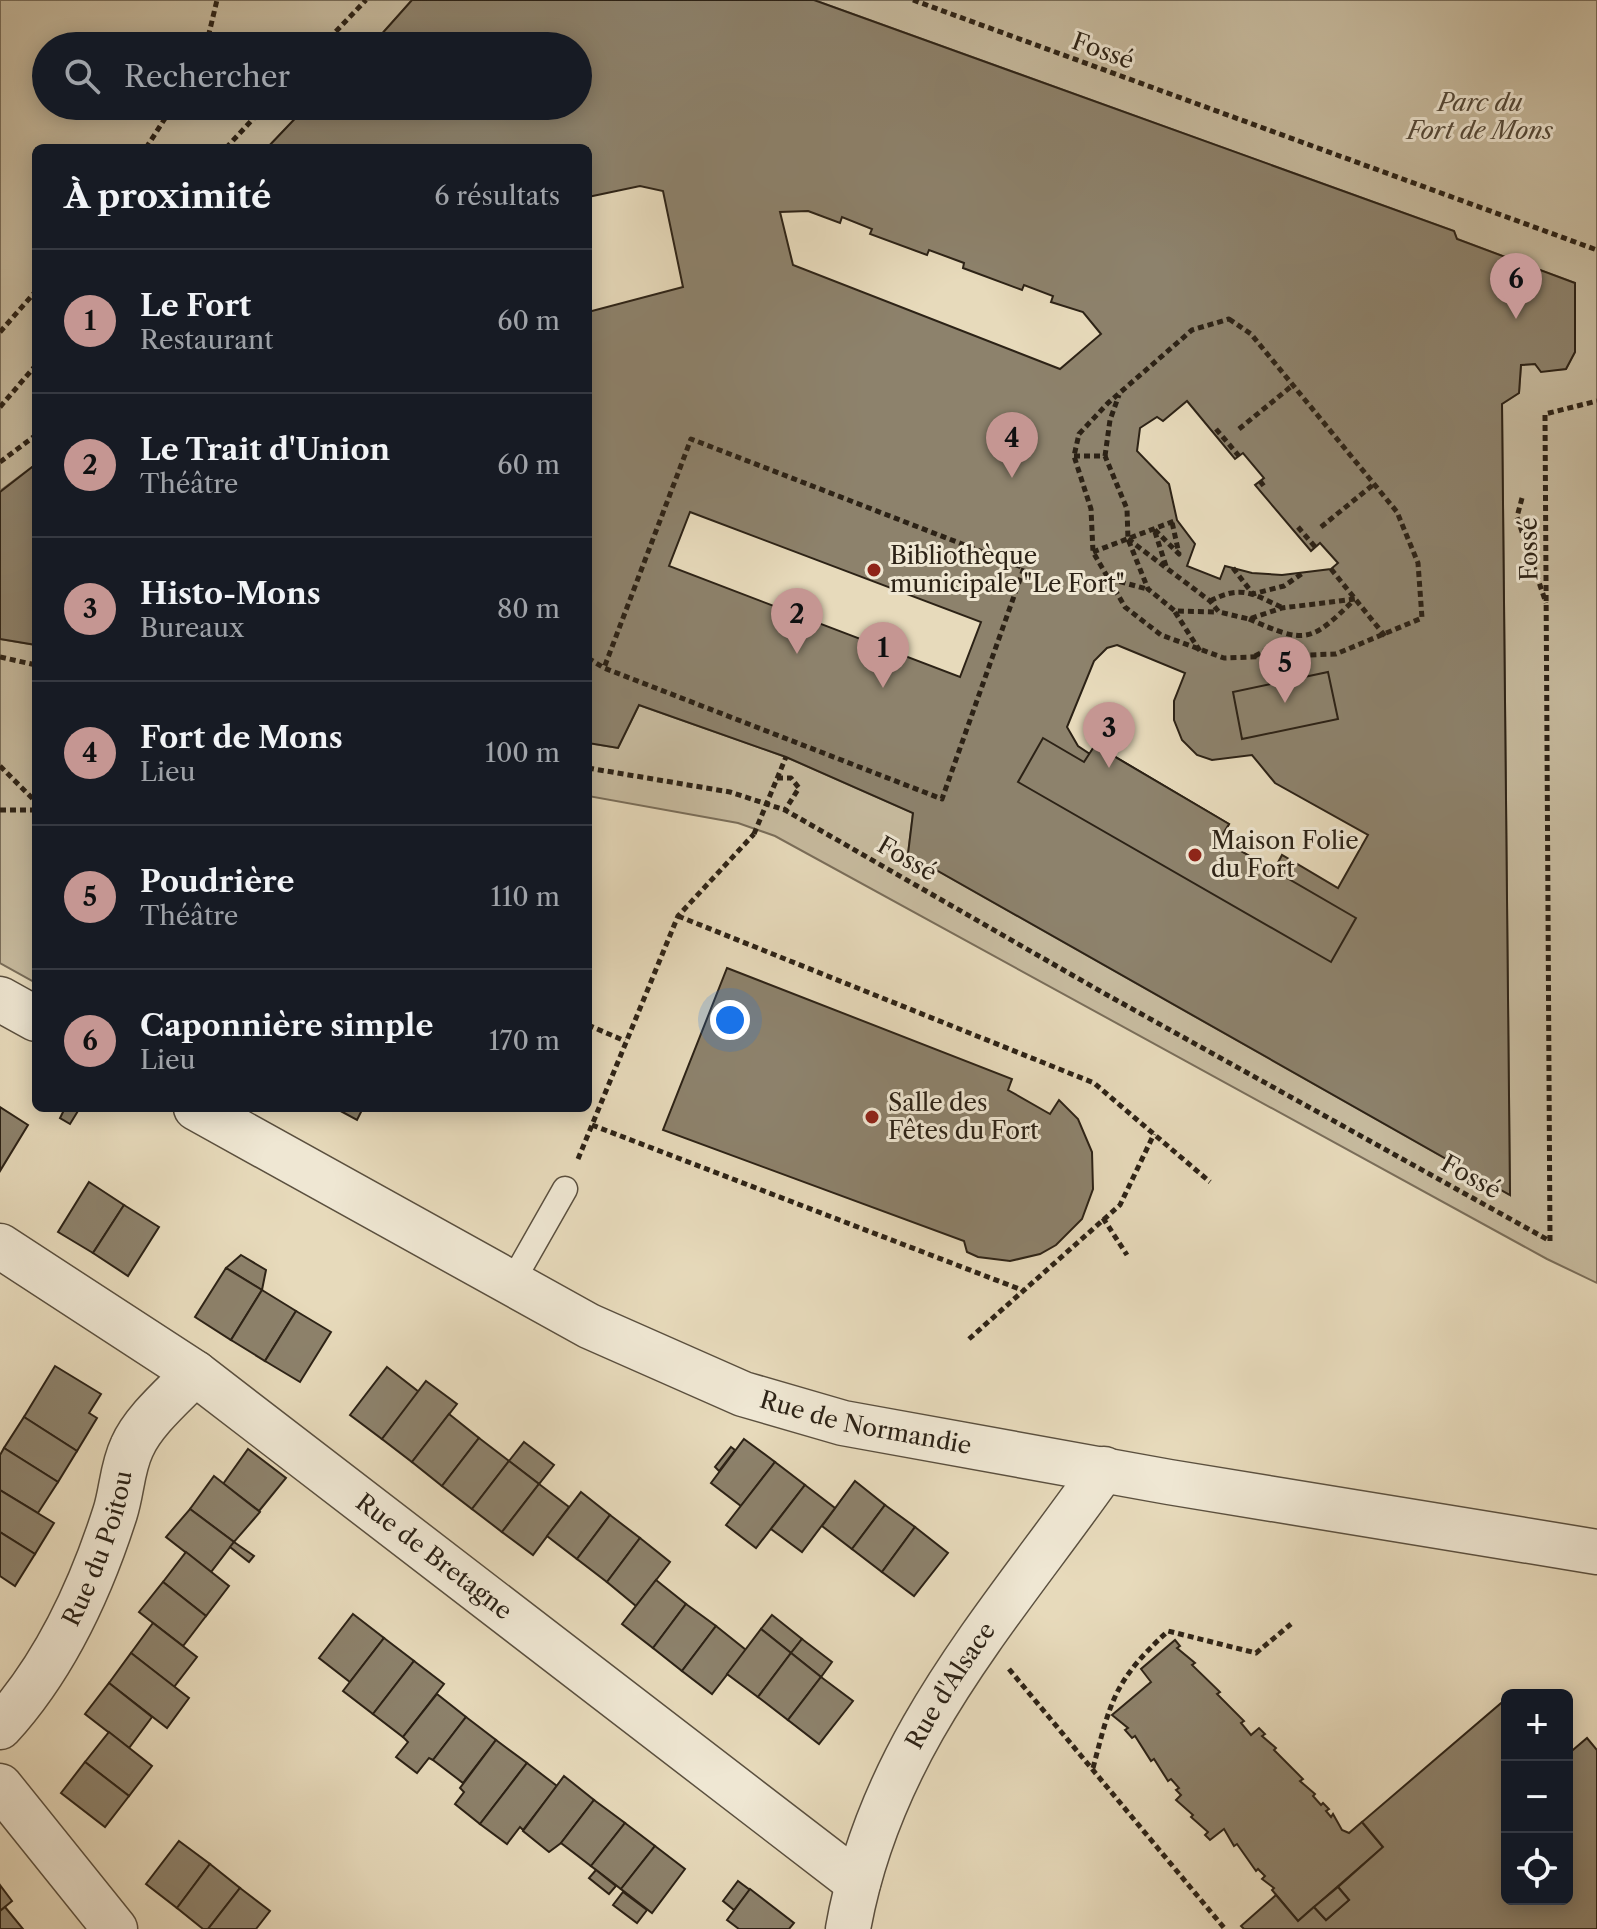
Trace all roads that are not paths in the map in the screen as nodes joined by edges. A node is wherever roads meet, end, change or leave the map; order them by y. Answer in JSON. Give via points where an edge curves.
{"nodes":[{"id":1,"x":0,"y":999,"type":"edge"},
{"id":2,"x":32,"y":1017,"type":"edge"},
{"id":3,"x":203,"y":1112,"type":"edge"},
{"id":4,"x":565,"y":1189,"type":"road end"},
{"id":5,"x":0,"y":1246,"type":"edge"},
{"id":6,"x":511,"y":1284,"type":"junction"},
{"id":7,"x":195,"y":1373,"type":"junction"},
{"id":8,"x":1104,"y":1469,"type":"junction"},
{"id":9,"x":1597,"y":1552,"type":"edge"},
{"id":10,"x":0,"y":1727,"type":"edge"},
{"id":11,"x":0,"y":1786,"type":"edge"},
{"id":12,"x":858,"y":1883,"type":"junction"},
{"id":13,"x":115,"y":1929,"type":"edge"},
{"id":14,"x":848,"y":1929,"type":"edge"}],
"edges":[{"from":1,"to":2,"type":"street"},
{"from":3,"to":6,"type":"street","name":"Rue de Normandie"},
{"from":4,"to":6,"type":"lane"},
{"from":5,"to":7,"type":"street","name":"Rue de Bretagne"},
{"from":6,"to":8,"type":"street","name":"Rue de Normandie","via":[[642,1352],[769,1403],[843,1423]]},
{"from":7,"to":10,"type":"street","name":"Rue du Poitou","via":[[132,1445],[92,1575],[61,1637]]},
{"from":7,"to":12,"type":"street","name":"Rue de Bretagne"},
{"from":8,"to":9,"type":"street","name":"Rue de Normandie"},
{"from":8,"to":12,"type":"street","name":"Rue d'Alsace","via":[[930,1710],[892,1783]]},
{"from":11,"to":13,"type":"street"},
{"from":12,"to":14,"type":"street","name":"Rue d'Alsace"}]}
